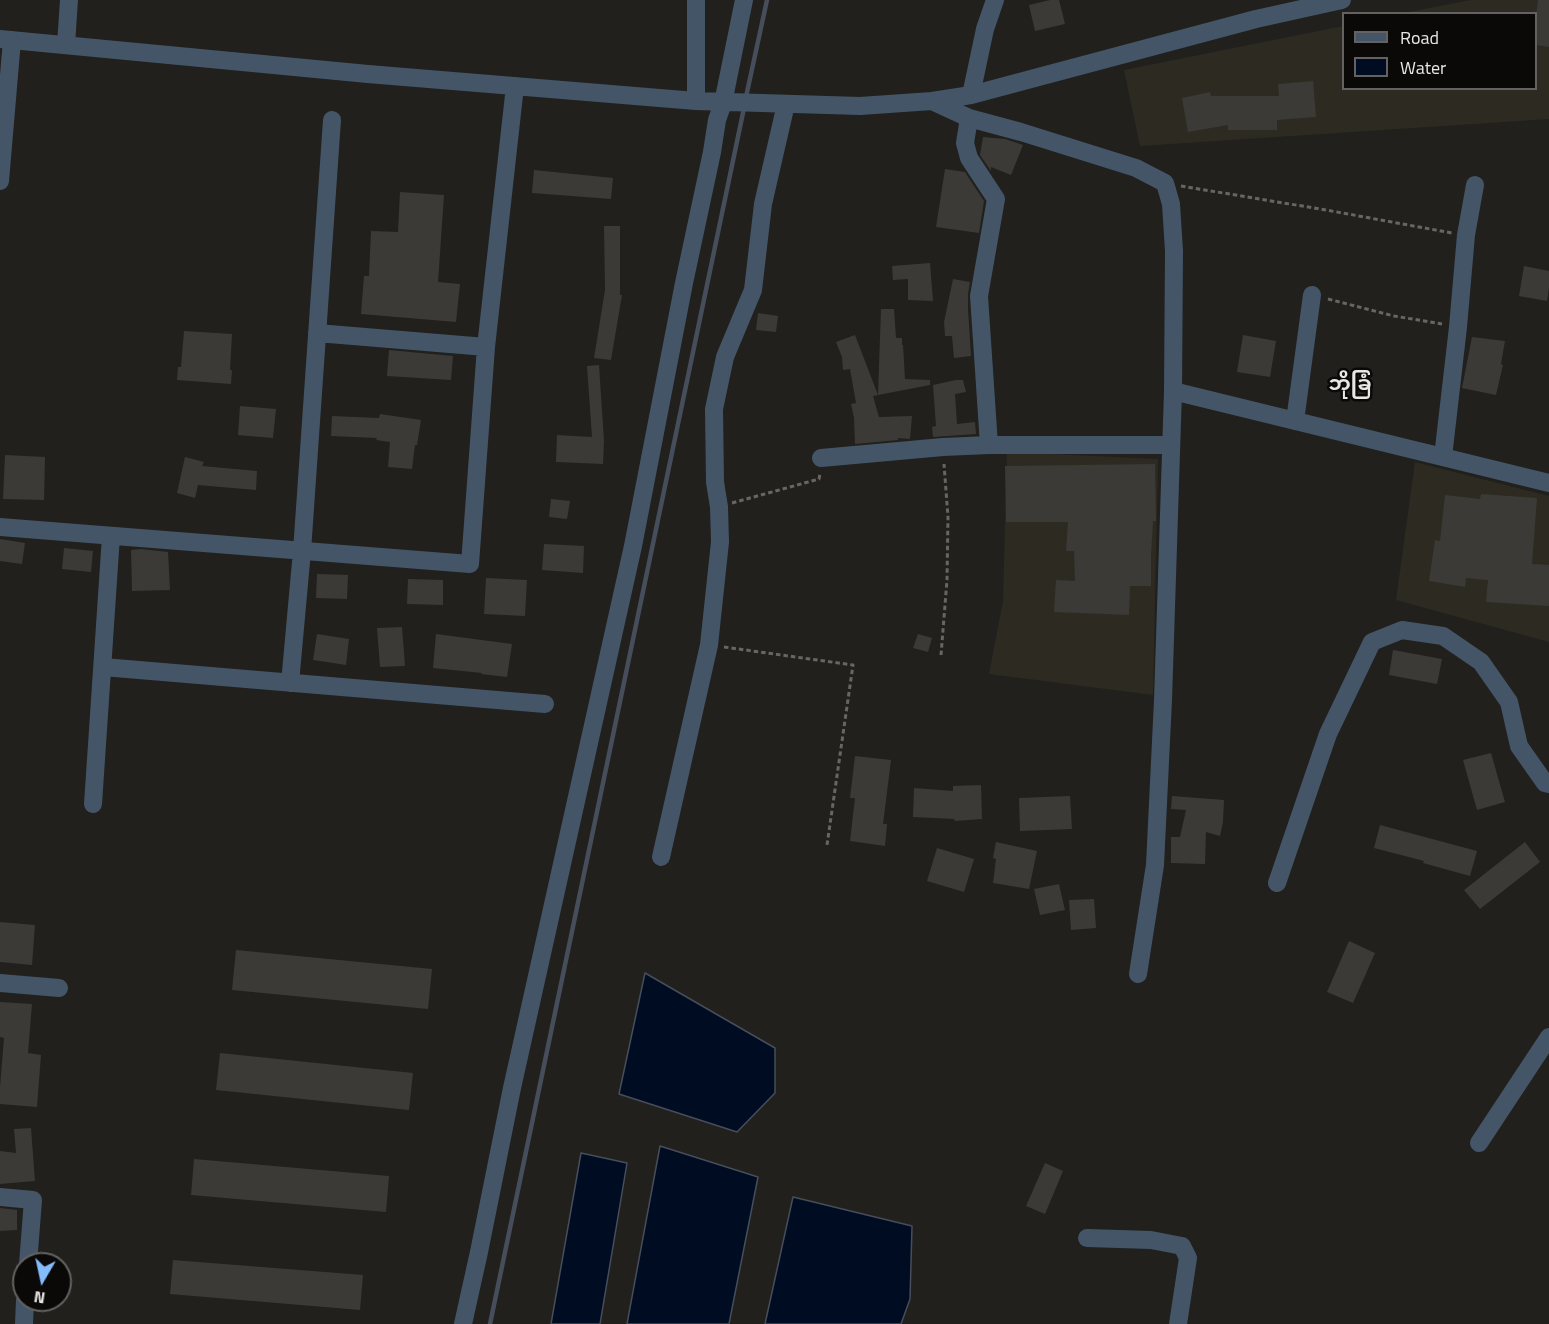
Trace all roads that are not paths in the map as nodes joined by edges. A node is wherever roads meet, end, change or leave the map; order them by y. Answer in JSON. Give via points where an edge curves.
{"nodes":[{"id":1,"x":69,"y":0,"type":"edge"},
{"id":2,"x":696,"y":0,"type":"edge"},
{"id":3,"x":744,"y":0,"type":"edge"},
{"id":4,"x":995,"y":0,"type":"edge"},
{"id":5,"x":1342,"y":0,"type":"edge"},
{"id":6,"x":6,"y":40,"type":"edge"},
{"id":7,"x":66,"y":45,"type":"junction"},
{"id":8,"x":515,"y":86,"type":"junction"},
{"id":9,"x":971,"y":95,"type":"junction"},
{"id":10,"x":696,"y":101,"type":"junction"},
{"id":11,"x":932,"y":101,"type":"junction"},
{"id":12,"x":723,"y":103,"type":"junction"},
{"id":13,"x":786,"y":104,"type":"junction"},
{"id":14,"x":969,"y":118,"type":"junction"},
{"id":15,"x":332,"y":120,"type":"dead end"},
{"id":16,"x":0,"y":182,"type":"edge"},
{"id":17,"x":1475,"y":185,"type":"dead end"},
{"id":18,"x":1312,"y":295,"type":"road end"},
{"id":19,"x":317,"y":333,"type":"junction"},
{"id":20,"x":486,"y":347,"type":"junction"},
{"id":21,"x":1173,"y":391,"type":"junction"},
{"id":22,"x":1295,"y":421,"type":"junction"},
{"id":23,"x":989,"y":445,"type":"junction"},
{"id":24,"x":1170,"y":445,"type":"junction"},
{"id":25,"x":1443,"y":457,"type":"junction"},
{"id":26,"x":821,"y":458,"type":"road end"},
{"id":27,"x":1549,"y":483,"type":"edge"},
{"id":28,"x":0,"y":526,"type":"edge"},
{"id":29,"x":111,"y":536,"type":"junction"},
{"id":30,"x":302,"y":551,"type":"junction"},
{"id":31,"x":103,"y":667,"type":"junction"},
{"id":32,"x":290,"y":683,"type":"junction"},
{"id":33,"x":545,"y":704,"type":"dead end"},
{"id":34,"x":1549,"y":784,"type":"edge"},
{"id":35,"x":93,"y":804,"type":"dead end"},
{"id":36,"x":661,"y":857,"type":"dead end"},
{"id":37,"x":1277,"y":883,"type":"dead end"},
{"id":38,"x":1138,"y":974,"type":"dead end"},
{"id":39,"x":0,"y":983,"type":"edge"},
{"id":40,"x":58,"y":988,"type":"dead end"},
{"id":41,"x":1549,"y":1037,"type":"edge"},
{"id":42,"x":1479,"y":1143,"type":"dead end"},
{"id":43,"x":0,"y":1197,"type":"edge"},
{"id":44,"x":1088,"y":1238,"type":"dead end"},
{"id":45,"x":29,"y":1252,"type":"edge"},
{"id":46,"x":463,"y":1324,"type":"edge"},
{"id":47,"x":1178,"y":1324,"type":"edge"}],
"edges":[{"from":1,"to":7,"type":"street"},
{"from":2,"to":10,"type":"street"},
{"from":3,"to":12,"type":"street"},
{"from":4,"to":9,"type":"street"},
{"from":5,"to":9,"type":"street"},
{"from":6,"to":7,"type":"street"},
{"from":6,"to":16,"type":"street"},
{"from":7,"to":8,"type":"street"},
{"from":8,"to":10,"type":"street"},
{"from":8,"to":20,"type":"street"},
{"from":9,"to":11,"type":"street"},
{"from":10,"to":12,"type":"street"},
{"from":11,"to":13,"type":"street","via":[[860,106]]},
{"from":11,"to":14,"type":"street"},
{"from":12,"to":13,"type":"street"},
{"from":12,"to":46,"type":"street","via":[[633,546]]},
{"from":13,"to":36,"type":"street","via":[[763,204],[753,290],[725,357],[714,409],[720,542],[709,645]]},
{"from":14,"to":21,"type":"street","via":[[1136,168],[1165,183],[1171,204],[1174,251]]},
{"from":14,"to":23,"type":"street","via":[[965,143],[969,158],[996,199],[979,296]]},
{"from":15,"to":19,"type":"street"},
{"from":17,"to":25,"type":"street","via":[[1466,235]]},
{"from":18,"to":22,"type":"street"},
{"from":19,"to":20,"type":"street"},
{"from":19,"to":30,"type":"street"},
{"from":20,"to":30,"type":"street","via":[[471,564]]},
{"from":21,"to":22,"type":"street"},
{"from":21,"to":24,"type":"street"},
{"from":22,"to":25,"type":"street"},
{"from":23,"to":24,"type":"street"},
{"from":23,"to":26,"type":"street"},
{"from":24,"to":38,"type":"street","via":[[1155,865]]},
{"from":25,"to":27,"type":"street"},
{"from":28,"to":29,"type":"street"},
{"from":29,"to":30,"type":"street"},
{"from":29,"to":31,"type":"street"},
{"from":30,"to":32,"type":"street"},
{"from":31,"to":32,"type":"street"},
{"from":31,"to":35,"type":"street"},
{"from":32,"to":33,"type":"street"},
{"from":34,"to":37,"type":"street","via":[[1519,746],[1509,702],[1481,662],[1443,636],[1402,630],[1372,642],[1328,734]]},
{"from":39,"to":40,"type":"street"},
{"from":41,"to":42,"type":"street"},
{"from":43,"to":45,"type":"street","via":[[33,1200]]},
{"from":44,"to":47,"type":"street","via":[[1151,1240],[1182,1246],[1188,1258]]}]}
